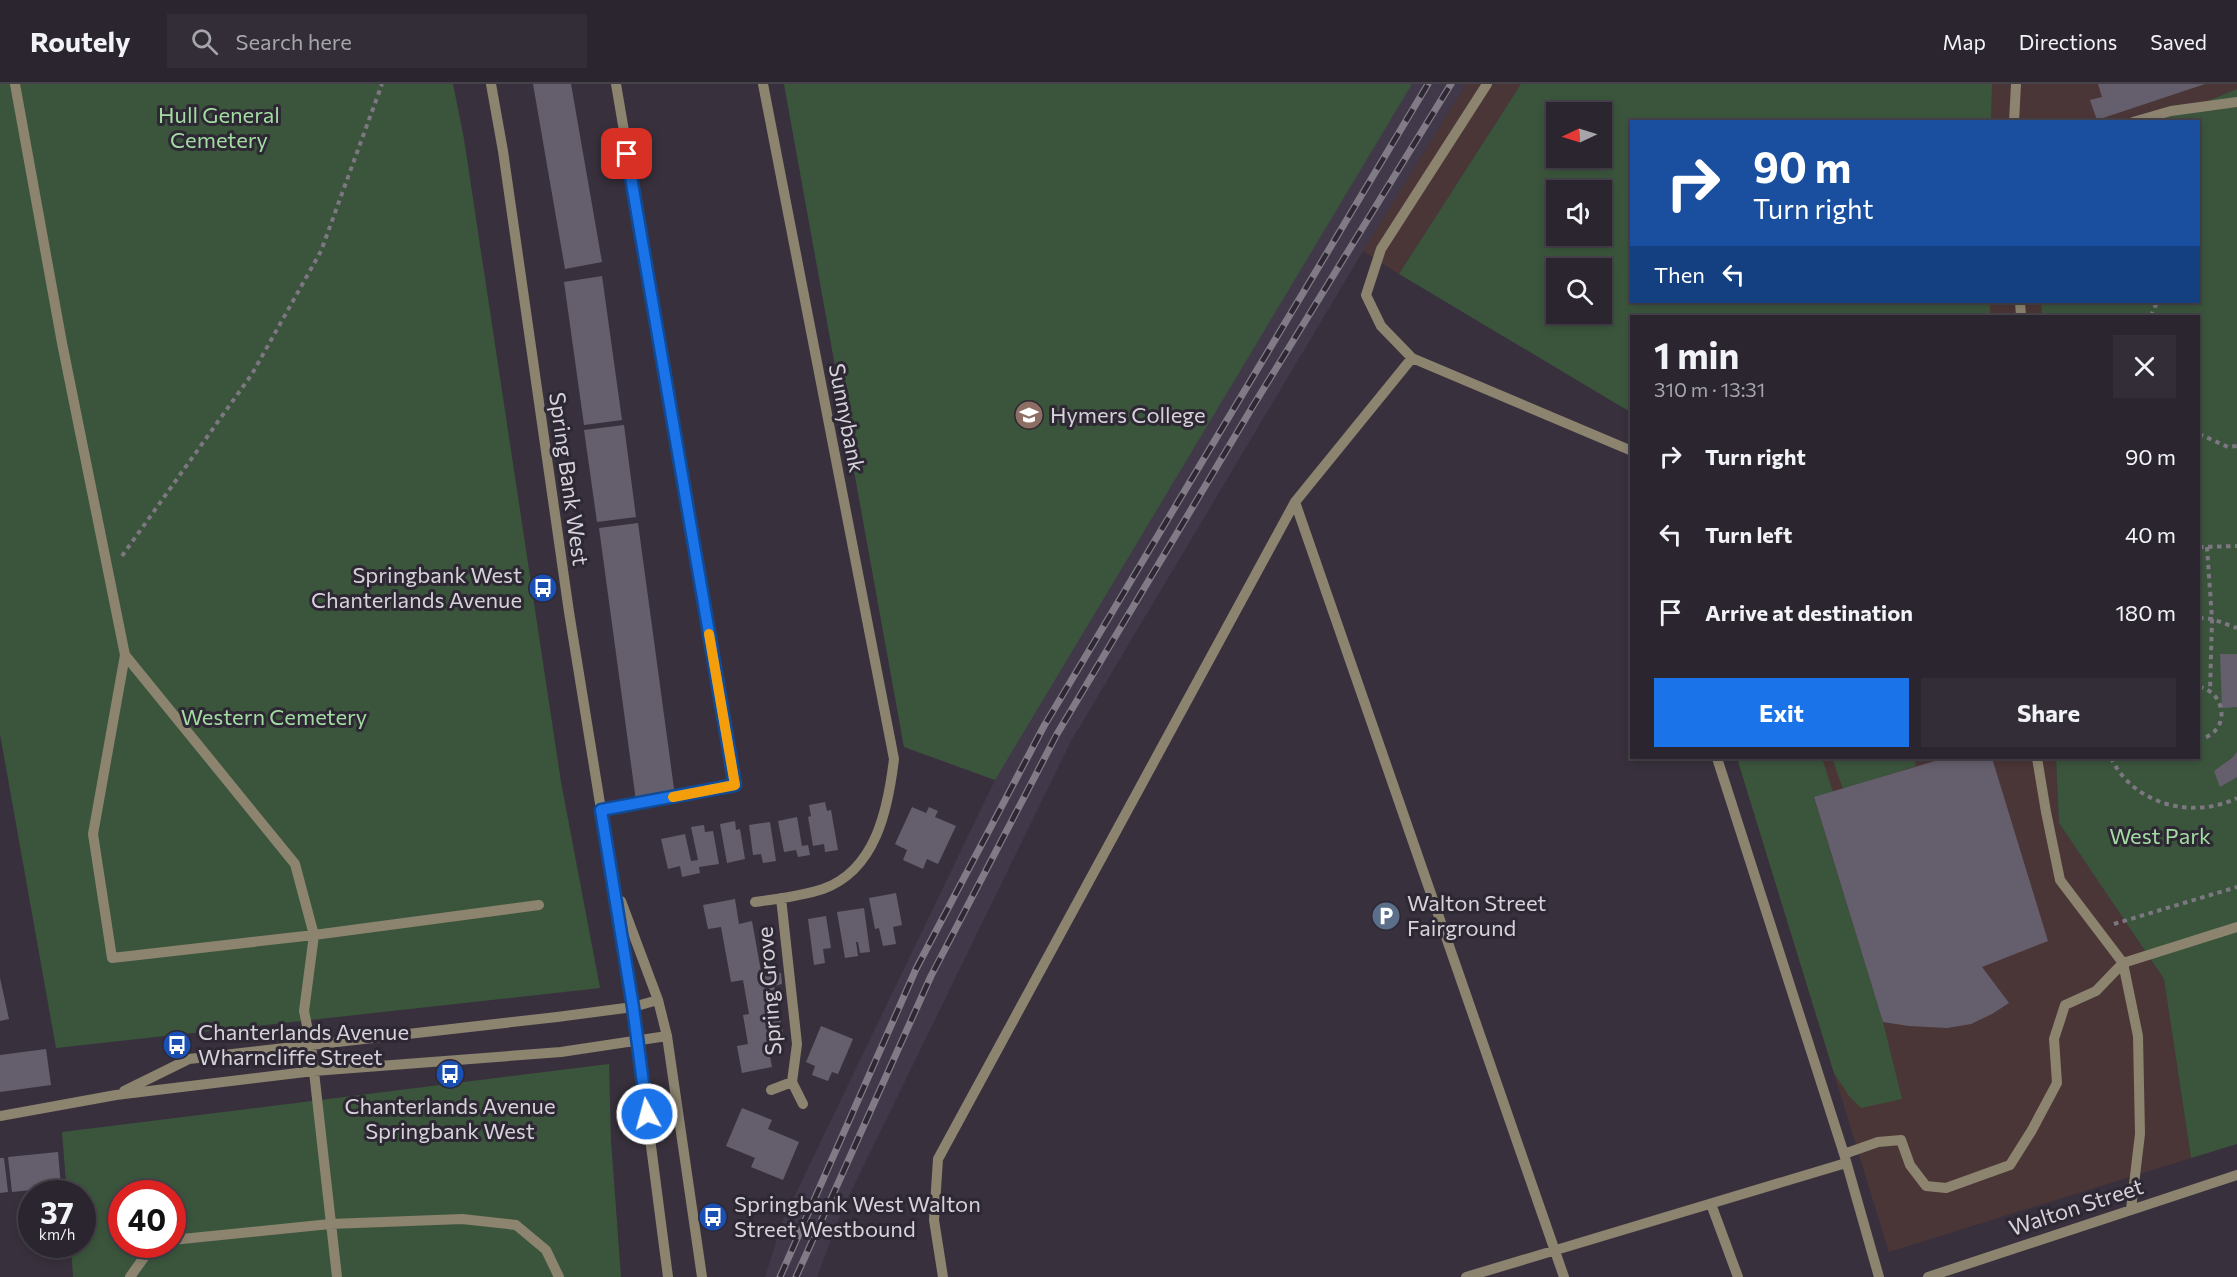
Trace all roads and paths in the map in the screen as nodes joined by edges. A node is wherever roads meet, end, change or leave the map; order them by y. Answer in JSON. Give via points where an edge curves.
{"nodes":[{"id":1,"x":15,"y":84,"type":"edge"},
{"id":2,"x":382,"y":84,"type":"edge"},
{"id":3,"x":490,"y":84,"type":"edge"},
{"id":4,"x":616,"y":84,"type":"edge"},
{"id":5,"x":764,"y":84,"type":"edge"},
{"id":6,"x":1487,"y":84,"type":"edge"},
{"id":7,"x":2016,"y":84,"type":"edge"},
{"id":8,"x":2237,"y":102,"type":"edge"},
{"id":9,"x":2014,"y":120,"type":"edge"},
{"id":10,"x":2140,"y":120,"type":"edge"},
{"id":11,"x":1412,"y":358,"type":"junction"},
{"id":12,"x":2200,"y":434,"type":"edge"},
{"id":13,"x":2237,"y":446,"type":"edge"},
{"id":14,"x":1630,"y":450,"type":"edge"},
{"id":15,"x":1295,"y":502,"type":"junction"},
{"id":16,"x":2237,"y":546,"type":"edge"},
{"id":17,"x":2200,"y":547,"type":"edge"},
{"id":18,"x":2207,"y":547,"type":"junction"},
{"id":19,"x":108,"y":576,"type":"junction"},
{"id":20,"x":2200,"y":618,"type":"edge"},
{"id":21,"x":2212,"y":619,"type":"junction"},
{"id":22,"x":2237,"y":628,"type":"edge"},
{"id":23,"x":125,"y":655,"type":"junction"},
{"id":24,"x":2200,"y":687,"type":"edge"},
{"id":25,"x":2210,"y":691,"type":"junction"},
{"id":26,"x":2200,"y":739,"type":"edge"},
{"id":27,"x":894,"y":759,"type":"joint"},
{"id":28,"x":1717,"y":759,"type":"edge"},
{"id":29,"x":2037,"y":759,"type":"edge"},
{"id":30,"x":2112,"y":759,"type":"edge"},
{"id":31,"x":2237,"y":798,"type":"edge"},
{"id":32,"x":601,"y":810,"type":"junction"},
{"id":33,"x":613,"y":878,"type":"junction"},
{"id":34,"x":2237,"y":887,"type":"edge"},
{"id":35,"x":781,"y":898,"type":"junction"},
{"id":36,"x":755,"y":902,"type":"dead end"},
{"id":37,"x":539,"y":905,"type":"dead end"},
{"id":38,"x":2237,"y":927,"type":"edge"},
{"id":39,"x":2098,"y":930,"type":"junction"},
{"id":40,"x":314,"y":935,"type":"junction"},
{"id":41,"x":2123,"y":963,"type":"junction"},
{"id":42,"x":658,"y":1000,"type":"junction"},
{"id":43,"x":633,"y":1007,"type":"junction"},
{"id":44,"x":667,"y":1036,"type":"junction"},
{"id":45,"x":637,"y":1039,"type":"junction"},
{"id":46,"x":311,"y":1045,"type":"junction"},
{"id":47,"x":314,"y":1071,"type":"junction"},
{"id":48,"x":792,"y":1082,"type":"junction"},
{"id":49,"x":771,"y":1090,"type":"dead end"},
{"id":50,"x":116,"y":1095,"type":"junction"},
{"id":51,"x":803,"y":1104,"type":"dead end"},
{"id":52,"x":0,"y":1116,"type":"edge"},
{"id":53,"x":1845,"y":1159,"type":"junction"},
{"id":54,"x":2237,"y":1174,"type":"edge"},
{"id":55,"x":1711,"y":1204,"type":"junction"},
{"id":56,"x":2131,"y":1209,"type":"junction"},
{"id":57,"x":330,"y":1224,"type":"junction"},
{"id":58,"x":186,"y":1239,"type":"edge"},
{"id":59,"x":1555,"y":1251,"type":"junction"},
{"id":60,"x":144,"y":1258,"type":"edge"},
{"id":61,"x":130,"y":1277,"type":"edge"},
{"id":62,"x":337,"y":1277,"type":"edge"},
{"id":63,"x":559,"y":1277,"type":"edge"},
{"id":64,"x":668,"y":1277,"type":"edge"},
{"id":65,"x":702,"y":1277,"type":"edge"},
{"id":66,"x":943,"y":1277,"type":"edge"},
{"id":67,"x":1466,"y":1277,"type":"edge"},
{"id":68,"x":1564,"y":1277,"type":"edge"},
{"id":69,"x":1737,"y":1277,"type":"edge"},
{"id":70,"x":1879,"y":1277,"type":"edge"},
{"id":71,"x":1928,"y":1277,"type":"edge"}],
"edges":[{"from":1,"to":19,"type":"street"},
{"from":2,"to":19,"type":"path","via":[[315,261],[252,374]]},
{"from":3,"to":32,"type":"street","name":"Spring Bank West"},
{"from":4,"to":32,"type":"street","via":[[735,785]]},
{"from":5,"to":27,"type":"street","name":"Sunnybank"},
{"from":6,"to":11,"type":"street","via":[[1381,249],[1366,295],[1381,326]]},
{"from":7,"to":9,"type":"street"},
{"from":8,"to":10,"type":"street","via":[[2171,111]]},
{"from":11,"to":14,"type":"street"},
{"from":11,"to":15,"type":"street"},
{"from":12,"to":13,"type":"path","via":[[2228,447]]},
{"from":15,"to":59,"type":"street"},
{"from":15,"to":66,"type":"street","via":[[938,1159],[934,1220]]},
{"from":16,"to":18,"type":"path"},
{"from":17,"to":18,"type":"path"},
{"from":18,"to":21,"type":"path"},
{"from":19,"to":23,"type":"street"},
{"from":20,"to":21,"type":"path"},
{"from":21,"to":22,"type":"path"},
{"from":21,"to":25,"type":"path"},
{"from":23,"to":40,"type":"street","via":[[295,864]]},
{"from":23,"to":40,"type":"street","via":[[93,834],[112,958]]},
{"from":24,"to":25,"type":"path"},
{"from":25,"to":26,"type":"path","via":[[2221,704],[2221,721],[2211,735]]},
{"from":27,"to":35,"type":"street","name":"Spring Grove","via":[[890,795],[877,838],[852,873],[824,888]]},
{"from":28,"to":53,"type":"street"},
{"from":29,"to":39,"type":"street","via":[[2060,880]]},
{"from":30,"to":31,"type":"path","via":[[2136,790],[2163,804],[2193,809],[2223,805]]},
{"from":32,"to":33,"type":"street","name":"Spring Bank West"},
{"from":33,"to":42,"type":"street","name":"Spring Bank West"},
{"from":33,"to":43,"type":"street","name":"Spring Bank West"},
{"from":34,"to":39,"type":"path"},
{"from":35,"to":36,"type":"street","name":"Spring Grove"},
{"from":35,"to":48,"type":"street","name":"Spring Grove","via":[[797,1044]]},
{"from":37,"to":40,"type":"street"},
{"from":38,"to":41,"type":"street"},
{"from":39,"to":41,"type":"street"},
{"from":40,"to":46,"type":"street","via":[[304,1011]]},
{"from":41,"to":53,"type":"street","via":[[2096,991],[2065,1005],[2054,1040],[2057,1083],[2010,1165],[1946,1188],[1926,1186],[1910,1165],[1901,1140],[1878,1142]]},
{"from":41,"to":56,"type":"street","via":[[2138,1036],[2140,1134]]},
{"from":42,"to":43,"type":"street"},
{"from":42,"to":44,"type":"street","name":"Spring Bank West"},
{"from":43,"to":45,"type":"street","name":"Spring Bank West"},
{"from":43,"to":46,"type":"street"},
{"from":44,"to":45,"type":"street"},
{"from":44,"to":65,"type":"street","name":"Spring Bank West"},
{"from":45,"to":47,"type":"street","via":[[561,1052]]},
{"from":45,"to":64,"type":"street","name":"Spring Bank West"},
{"from":46,"to":47,"type":"street"},
{"from":46,"to":50,"type":"street","via":[[189,1059]]},
{"from":47,"to":50,"type":"street"},
{"from":47,"to":57,"type":"street"},
{"from":48,"to":49,"type":"street","name":"Spring Grove"},
{"from":48,"to":51,"type":"street","name":"Spring Grove"},
{"from":50,"to":52,"type":"street"},
{"from":53,"to":55,"type":"street"},
{"from":53,"to":70,"type":"street"},
{"from":54,"to":56,"type":"street","name":"Walton Street"},
{"from":55,"to":59,"type":"street"},
{"from":55,"to":69,"type":"street"},
{"from":56,"to":71,"type":"street","name":"Walton Street"},
{"from":57,"to":58,"type":"street"},
{"from":57,"to":62,"type":"street"},
{"from":57,"to":63,"type":"street","via":[[462,1220],[516,1225],[546,1250]]},
{"from":59,"to":67,"type":"street"},
{"from":59,"to":68,"type":"street"},
{"from":60,"to":61,"type":"street"}]}
